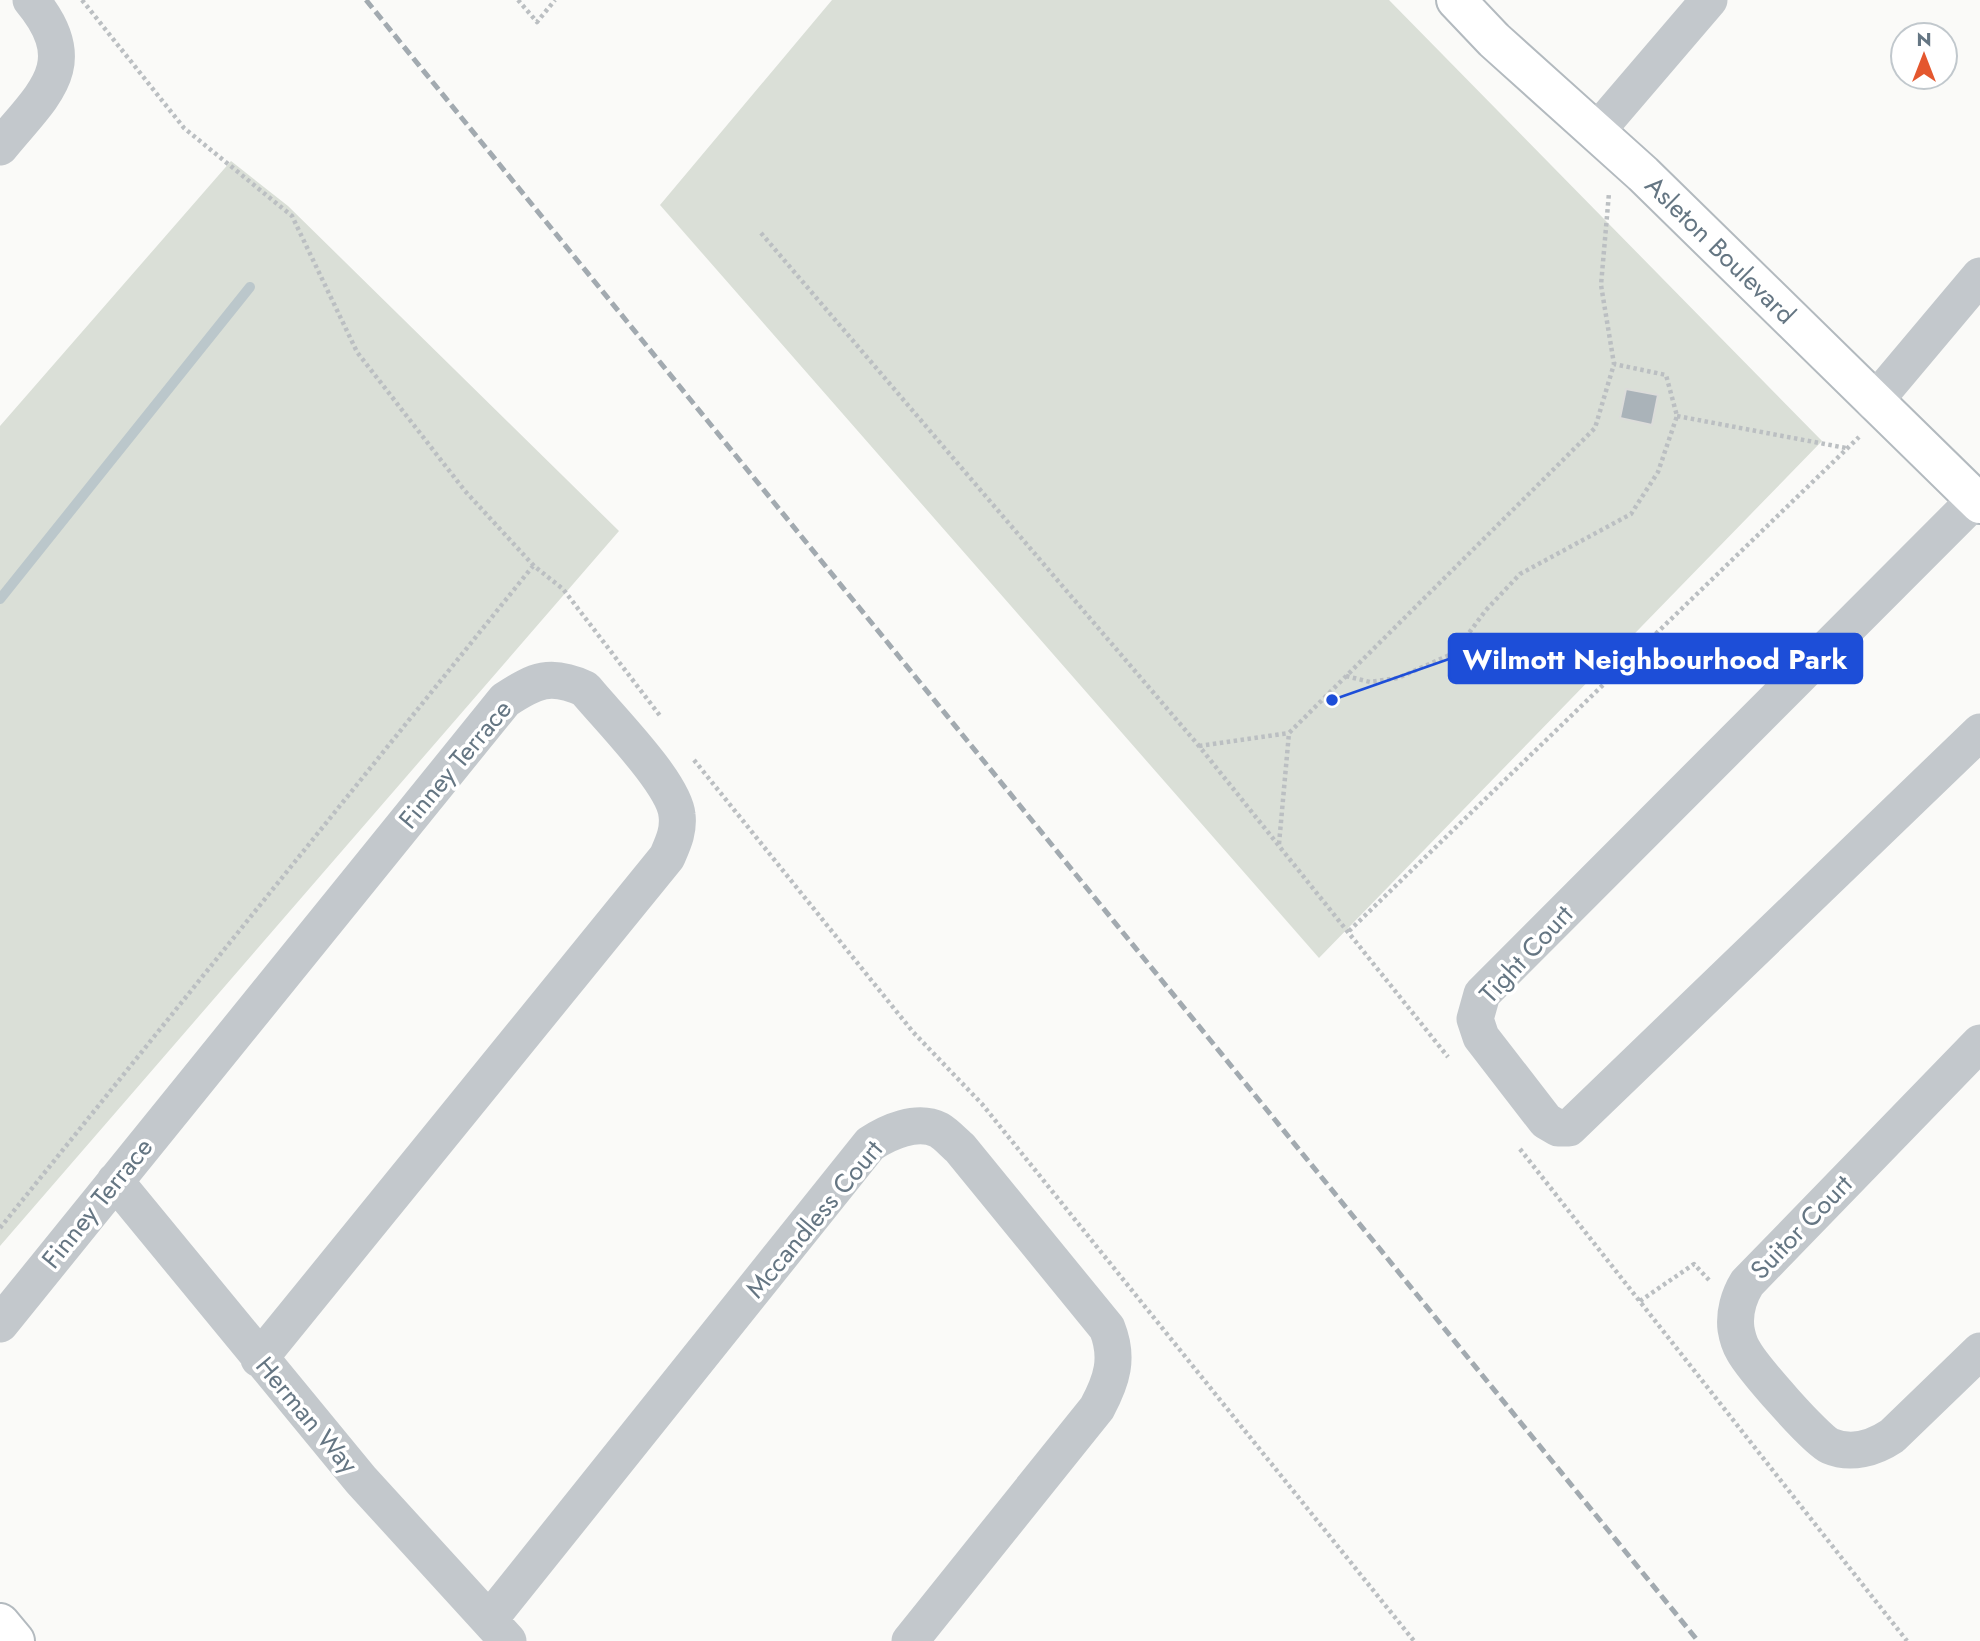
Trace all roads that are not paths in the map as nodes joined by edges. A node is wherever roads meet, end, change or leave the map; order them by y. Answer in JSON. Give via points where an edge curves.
{"nodes":[{"id":1,"x":31,"y":0,"type":"edge"},
{"id":2,"x":1456,"y":0,"type":"edge"},
{"id":3,"x":1709,"y":0,"type":"edge"},
{"id":4,"x":1605,"y":140,"type":"junction"},
{"id":5,"x":0,"y":147,"type":"edge"},
{"id":6,"x":1980,"y":276,"type":"edge"},
{"id":7,"x":1880,"y":407,"type":"junction"},
{"id":8,"x":1978,"y":502,"type":"edge"},
{"id":9,"x":1980,"y":732,"type":"edge"},
{"id":10,"x":1980,"y":1043,"type":"edge"},
{"id":11,"x":115,"y":1181,"type":"junction"},
{"id":12,"x":0,"y":1324,"type":"edge"},
{"id":13,"x":1980,"y":1351,"type":"edge"},
{"id":14,"x":260,"y":1359,"type":"junction"},
{"id":15,"x":0,"y":1623,"type":"edge"},
{"id":16,"x":498,"y":1631,"type":"edge"},
{"id":17,"x":15,"y":1641,"type":"edge"},
{"id":18,"x":910,"y":1641,"type":"edge"}],
"edges":[{"from":1,"to":5,"type":"street","via":[[52,30],[57,71]]},
{"from":2,"to":4,"type":"street","name":"Asleton Boulevard"},
{"from":3,"to":4,"type":"street"},
{"from":4,"to":7,"type":"street","name":"Asleton Boulevard"},
{"from":6,"to":7,"type":"street"},
{"from":7,"to":8,"type":"street","name":"Asleton Boulevard"},
{"from":8,"to":9,"type":"street","name":"Tight Court","via":[[1482,994],[1475,1019],[1481,1037],[1546,1121],[1569,1128]]},
{"from":10,"to":13,"type":"street","name":"Suitor Court","via":[[1747,1283],[1737,1308],[1736,1329],[1743,1350],[1813,1433],[1829,1446],[1848,1450],[1880,1444],[1892,1436]]},
{"from":11,"to":12,"type":"street","name":"Finney Terrace"},
{"from":11,"to":14,"type":"street","name":"Herman Way"},
{"from":11,"to":14,"type":"street","name":"Finney Terrace","via":[[505,700],[529,684],[553,679],[586,689],[670,791],[677,832],[667,856]]},
{"from":14,"to":16,"type":"street","name":"Herman Way","via":[[361,1480]]},
{"from":15,"to":17,"type":"street"},
{"from":16,"to":18,"type":"street","name":"Mccandless Court","via":[[870,1144],[888,1132],[914,1127],[938,1129],[960,1148],[1107,1328],[1114,1344],[1114,1367],[1097,1408]]}]}
